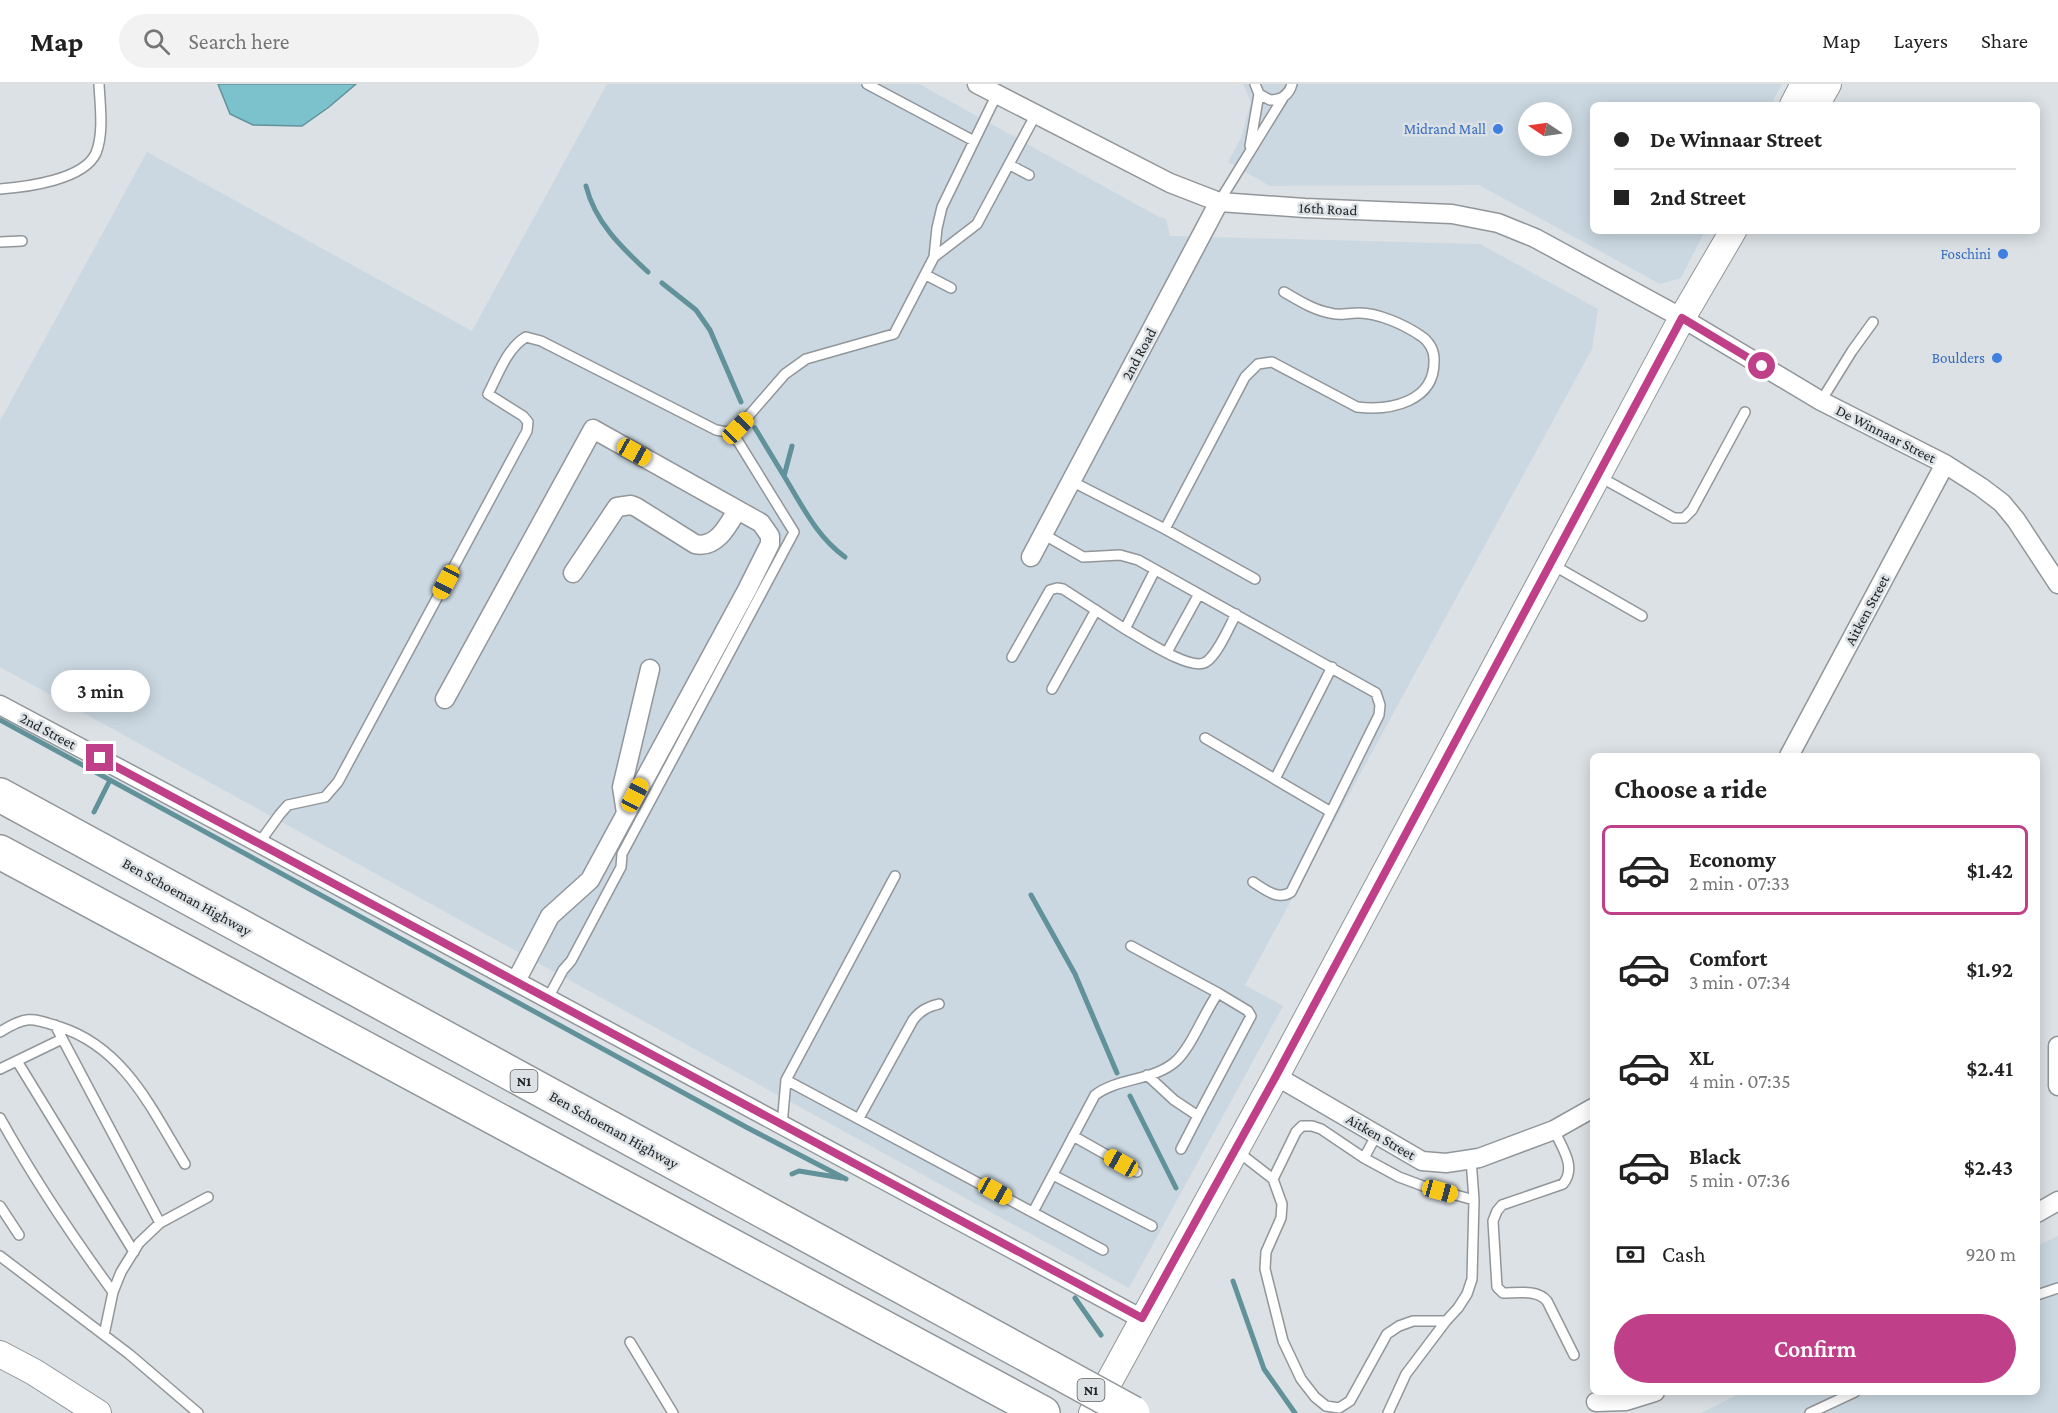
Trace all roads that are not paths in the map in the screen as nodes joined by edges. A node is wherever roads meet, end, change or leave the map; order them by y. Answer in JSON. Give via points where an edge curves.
{"nodes":[{"id":1,"x":99,"y":84,"type":"edge"},
{"id":2,"x":867,"y":84,"type":"edge"},
{"id":3,"x":977,"y":84,"type":"edge"},
{"id":4,"x":1255,"y":84,"type":"edge"},
{"id":5,"x":1292,"y":84,"type":"edge"},
{"id":6,"x":1828,"y":84,"type":"edge"},
{"id":7,"x":997,"y":94,"type":"junction"},
{"id":8,"x":1259,"y":94,"type":"junction"},
{"id":9,"x":1803,"y":94,"type":"edge"},
{"id":10,"x":1283,"y":98,"type":"junction"},
{"id":11,"x":1036,"y":114,"type":"junction"},
{"id":12,"x":974,"y":141,"type":"junction"},
{"id":13,"x":1249,"y":152,"type":"junction"},
{"id":14,"x":1010,"y":165,"type":"junction"},
{"id":15,"x":1029,"y":175,"type":"dead end"},
{"id":16,"x":0,"y":189,"type":"edge"},
{"id":17,"x":1220,"y":202,"type":"junction"},
{"id":18,"x":1731,"y":234,"type":"edge"},
{"id":19,"x":22,"y":241,"type":"dead end"},
{"id":20,"x":0,"y":242,"type":"edge"},
{"id":21,"x":934,"y":257,"type":"junction"},
{"id":22,"x":926,"y":275,"type":"junction"},
{"id":23,"x":951,"y":288,"type":"dead end"},
{"id":24,"x":1284,"y":292,"type":"dead end"},
{"id":25,"x":1682,"y":318,"type":"junction"},
{"id":26,"x":1873,"y":322,"type":"dead end"},
{"id":27,"x":1821,"y":401,"type":"junction"},
{"id":28,"x":1745,"y":412,"type":"dead end"},
{"id":29,"x":731,"y":430,"type":"junction"},
{"id":30,"x":1945,"y":464,"type":"junction"},
{"id":31,"x":1598,"y":476,"type":"junction"},
{"id":32,"x":1071,"y":481,"type":"junction"},
{"id":33,"x":736,"y":510,"type":"junction"},
{"id":34,"x":1165,"y":529,"type":"junction"},
{"id":35,"x":1043,"y":534,"type":"junction"},
{"id":36,"x":1031,"y":557,"type":"dead end"},
{"id":37,"x":1550,"y":564,"type":"junction"},
{"id":38,"x":1155,"y":570,"type":"junction"},
{"id":39,"x":573,"y":573,"type":"dead end"},
{"id":40,"x":1255,"y":579,"type":"dead end"},
{"id":41,"x":2058,"y":584,"type":"edge"},
{"id":42,"x":1199,"y":594,"type":"junction"},
{"id":43,"x":1096,"y":610,"type":"junction"},
{"id":44,"x":1236,"y":614,"type":"junction"},
{"id":45,"x":1642,"y":616,"type":"dead end"},
{"id":46,"x":1125,"y":628,"type":"junction"},
{"id":47,"x":1167,"y":652,"type":"junction"},
{"id":48,"x":1012,"y":657,"type":"dead end"},
{"id":49,"x":1332,"y":667,"type":"junction"},
{"id":50,"x":650,"y":669,"type":"dead end"},
{"id":51,"x":1052,"y":689,"type":"dead end"},
{"id":52,"x":445,"y":699,"type":"dead end"},
{"id":53,"x":0,"y":705,"type":"edge"},
{"id":54,"x":1205,"y":738,"type":"dead end"},
{"id":55,"x":1791,"y":753,"type":"edge"},
{"id":56,"x":1275,"y":779,"type":"junction"},
{"id":57,"x":0,"y":795,"type":"edge"},
{"id":58,"x":1331,"y":812,"type":"junction"},
{"id":59,"x":626,"y":813,"type":"junction"},
{"id":60,"x":260,"y":843,"type":"junction"},
{"id":61,"x":0,"y":852,"type":"edge"},
{"id":62,"x":895,"y":876,"type":"dead end"},
{"id":63,"x":1253,"y":882,"type":"dead end"},
{"id":64,"x":1131,"y":946,"type":"dead end"},
{"id":65,"x":516,"y":981,"type":"junction"},
{"id":66,"x":1218,"y":993,"type":"junction"},
{"id":67,"x":548,"y":998,"type":"junction"},
{"id":68,"x":939,"y":1005,"type":"dead end"},
{"id":69,"x":55,"y":1025,"type":"junction"},
{"id":70,"x":0,"y":1032,"type":"edge"},
{"id":71,"x":62,"y":1039,"type":"junction"},
{"id":72,"x":2058,"y":1047,"type":"edge"},
{"id":73,"x":17,"y":1061,"type":"junction"},
{"id":74,"x":0,"y":1070,"type":"edge"},
{"id":75,"x":1147,"y":1075,"type":"junction"},
{"id":76,"x":1276,"y":1076,"type":"junction"},
{"id":77,"x":786,"y":1080,"type":"junction"},
{"id":78,"x":2058,"y":1086,"type":"edge"},
{"id":79,"x":1590,"y":1110,"type":"edge"},
{"id":80,"x":1198,"y":1116,"type":"junction"},
{"id":81,"x":0,"y":1118,"type":"edge"},
{"id":82,"x":859,"y":1118,"type":"junction"},
{"id":83,"x":782,"y":1125,"type":"junction"},
{"id":84,"x":1554,"y":1130,"type":"junction"},
{"id":85,"x":1377,"y":1134,"type":"junction"},
{"id":86,"x":1073,"y":1136,"type":"junction"},
{"id":87,"x":1181,"y":1149,"type":"dead end"},
{"id":88,"x":1235,"y":1150,"type":"junction"},
{"id":89,"x":1364,"y":1158,"type":"junction"},
{"id":90,"x":1471,"y":1160,"type":"junction"},
{"id":91,"x":185,"y":1164,"type":"dead end"},
{"id":92,"x":1417,"y":1171,"type":"junction"},
{"id":93,"x":1137,"y":1172,"type":"dead end"},
{"id":94,"x":1053,"y":1174,"type":"junction"},
{"id":95,"x":1273,"y":1179,"type":"junction"},
{"id":96,"x":208,"y":1197,"type":"dead end"},
{"id":97,"x":1474,"y":1200,"type":"junction"},
{"id":98,"x":2058,"y":1201,"type":"edge"},
{"id":99,"x":0,"y":1206,"type":"edge"},
{"id":100,"x":2040,"y":1211,"type":"edge"},
{"id":101,"x":1033,"y":1212,"type":"junction"},
{"id":102,"x":160,"y":1223,"type":"junction"},
{"id":103,"x":1152,"y":1226,"type":"dead end"},
{"id":104,"x":19,"y":1236,"type":"dead end"},
{"id":105,"x":1103,"y":1250,"type":"dead end"},
{"id":106,"x":134,"y":1252,"type":"junction"},
{"id":107,"x":0,"y":1256,"type":"edge"},
{"id":108,"x":2058,"y":1288,"type":"edge"},
{"id":109,"x":113,"y":1292,"type":"junction"},
{"id":110,"x":2040,"y":1294,"type":"edge"},
{"id":111,"x":1142,"y":1318,"type":"junction"},
{"id":112,"x":1446,"y":1321,"type":"junction"},
{"id":113,"x":104,"y":1335,"type":"junction"},
{"id":114,"x":630,"y":1342,"type":"dead end"},
{"id":115,"x":0,"y":1354,"type":"edge"},
{"id":116,"x":1574,"y":1355,"type":"dead end"},
{"id":117,"x":1645,"y":1395,"type":"edge"},
{"id":118,"x":1849,"y":1395,"type":"edge"},
{"id":119,"x":1596,"y":1402,"type":"dead end"},
{"id":120,"x":1035,"y":1409,"type":"edge"},
{"id":121,"x":98,"y":1413,"type":"edge"},
{"id":122,"x":198,"y":1413,"type":"edge"},
{"id":123,"x":673,"y":1413,"type":"edge"},
{"id":124,"x":1092,"y":1413,"type":"edge"},
{"id":125,"x":1133,"y":1413,"type":"edge"},
{"id":126,"x":1388,"y":1413,"type":"edge"},
{"id":127,"x":1810,"y":1413,"type":"edge"}],
"edges":[{"from":1,"to":16,"type":"lane","via":[[98,144],[89,162],[60,178]]},
{"from":2,"to":12,"type":"lane"},
{"from":3,"to":7,"type":"street","name":"16th Road"},
{"from":4,"to":8,"type":"lane"},
{"from":5,"to":10,"type":"lane","name":"2nd Road"},
{"from":6,"to":9,"type":"main road"},
{"from":7,"to":11,"type":"street","name":"16th Road"},
{"from":7,"to":12,"type":"lane"},
{"from":8,"to":10,"type":"lane","via":[[1270,100]]},
{"from":8,"to":13,"type":"lane","name":"2nd Road"},
{"from":10,"to":13,"type":"lane","name":"2nd Road"},
{"from":11,"to":14,"type":"lane"},
{"from":11,"to":17,"type":"street","name":"16th Road","via":[[1170,183]]},
{"from":12,"to":21,"type":"lane","via":[[942,207]]},
{"from":13,"to":17,"type":"lane","name":"2nd Road"},
{"from":14,"to":15,"type":"lane"},
{"from":14,"to":21,"type":"lane","via":[[977,224]]},
{"from":17,"to":25,"type":"street","name":"16th Road","via":[[1452,214],[1498,224],[1535,238]]},
{"from":17,"to":32,"type":"street","name":"2nd Road"},
{"from":18,"to":25,"type":"main road"},
{"from":19,"to":20,"type":"lane"},
{"from":21,"to":22,"type":"lane"},
{"from":22,"to":23,"type":"lane"},
{"from":22,"to":29,"type":"lane","via":[[894,334],[806,359],[785,374],[738,428]]},
{"from":24,"to":34,"type":"lane","via":[[1328,313],[1381,316],[1422,336],[1434,354],[1435,370],[1428,387],[1411,400],[1370,409],[1357,407],[1272,362],[1258,364],[1245,377]]},
{"from":25,"to":27,"type":"street","name":"De Winnaar Street"},
{"from":25,"to":31,"type":"main road"},
{"from":26,"to":27,"type":"lane"},
{"from":27,"to":30,"type":"street","name":"De Winnaar Street"},
{"from":28,"to":31,"type":"lane","via":[[1684,518],[1674,519]]},
{"from":29,"to":60,"type":"lane","via":[[716,430],[541,341],[526,337],[521,340],[488,394],[528,422],[522,442],[338,782],[325,797],[288,805]]},
{"from":29,"to":67,"type":"lane","via":[[794,532],[622,854],[621,867]]},
{"from":30,"to":41,"type":"street","name":"De Winnaar Street","via":[[2002,503]]},
{"from":30,"to":55,"type":"street","name":"Aitken Street"},
{"from":31,"to":37,"type":"main road"},
{"from":32,"to":34,"type":"lane"},
{"from":32,"to":35,"type":"street","name":"2nd Road"},
{"from":33,"to":39,"type":"street","via":[[727,528],[703,546],[636,507],[617,507]]},
{"from":33,"to":52,"type":"street","via":[[593,429]]},
{"from":33,"to":59,"type":"street","via":[[761,523],[770,536],[770,544]]},
{"from":34,"to":40,"type":"lane"},
{"from":35,"to":36,"type":"street","name":"2nd Road"},
{"from":35,"to":38,"type":"lane","via":[[1083,557],[1120,555]]},
{"from":37,"to":45,"type":"lane"},
{"from":37,"to":76,"type":"main road"},
{"from":38,"to":42,"type":"lane"},
{"from":38,"to":46,"type":"lane"},
{"from":42,"to":44,"type":"lane"},
{"from":42,"to":47,"type":"lane"},
{"from":43,"to":46,"type":"lane"},
{"from":43,"to":48,"type":"lane","via":[[1064,589],[1050,590]]},
{"from":43,"to":51,"type":"lane"},
{"from":44,"to":47,"type":"lane","via":[[1214,655],[1205,663],[1188,662]]},
{"from":44,"to":49,"type":"lane"},
{"from":46,"to":47,"type":"lane"},
{"from":49,"to":56,"type":"lane"},
{"from":49,"to":58,"type":"lane","via":[[1376,693],[1380,705],[1379,715]]},
{"from":50,"to":59,"type":"street","via":[[622,787]]},
{"from":53,"to":60,"type":"street","name":"2nd Street"},
{"from":54,"to":56,"type":"lane"},
{"from":56,"to":58,"type":"lane"},
{"from":57,"to":125,"type":"highway","name":"Ben Schoeman Highway","number":"N1","bridge":true},
{"from":58,"to":63,"type":"lane","via":[[1291,892],[1278,895]]},
{"from":59,"to":65,"type":"street","via":[[590,880],[550,916]]},
{"from":60,"to":65,"type":"street","name":"2nd Street"},
{"from":61,"to":120,"type":"highway"},
{"from":62,"to":77,"type":"lane"},
{"from":64,"to":66,"type":"lane"},
{"from":65,"to":67,"type":"street","name":"2nd Street"},
{"from":66,"to":75,"type":"lane","via":[[1176,1061]]},
{"from":66,"to":80,"type":"lane","via":[[1251,1016]]},
{"from":67,"to":83,"type":"street","name":"2nd Street"},
{"from":68,"to":82,"type":"lane","via":[[927,1007],[913,1020]]},
{"from":69,"to":70,"type":"lane","via":[[29,1019]]},
{"from":69,"to":71,"type":"lane"},
{"from":69,"to":91,"type":"lane","via":[[95,1043],[117,1062]]},
{"from":71,"to":73,"type":"lane"},
{"from":71,"to":102,"type":"lane"},
{"from":72,"to":78,"type":"street"},
{"from":73,"to":74,"type":"lane"},
{"from":73,"to":106,"type":"lane"},
{"from":75,"to":80,"type":"lane","via":[[1173,1100]]},
{"from":75,"to":86,"type":"lane","via":[[1095,1095]]},
{"from":76,"to":85,"type":"street","name":"Aitken Street"},
{"from":76,"to":88,"type":"main road"},
{"from":77,"to":82,"type":"lane"},
{"from":77,"to":83,"type":"lane"},
{"from":79,"to":84,"type":"street","name":"Aitken Street"},
{"from":80,"to":87,"type":"lane"},
{"from":81,"to":109,"type":"lane","via":[[78,1245]]},
{"from":82,"to":101,"type":"lane"},
{"from":83,"to":111,"type":"street","name":"2nd Street"},
{"from":84,"to":90,"type":"street","name":"Aitken Street"},
{"from":84,"to":116,"type":"lane","via":[[1570,1166],[1569,1176],[1563,1184],[1502,1205],[1497,1211],[1493,1221],[1497,1287],[1503,1293],[1542,1295]]},
{"from":85,"to":89,"type":"lane"},
{"from":85,"to":92,"type":"street","name":"Aitken Street"},
{"from":86,"to":93,"type":"lane"},
{"from":86,"to":94,"type":"lane"},
{"from":88,"to":95,"type":"lane"},
{"from":88,"to":111,"type":"main road"},
{"from":89,"to":92,"type":"lane"},
{"from":89,"to":95,"type":"lane","via":[[1321,1129],[1302,1126]]},
{"from":90,"to":92,"type":"street","name":"Aitken Street"},
{"from":90,"to":97,"type":"lane"},
{"from":92,"to":97,"type":"lane"},
{"from":94,"to":101,"type":"lane"},
{"from":94,"to":103,"type":"lane"},
{"from":95,"to":112,"type":"lane","via":[[1282,1204],[1281,1218],[1266,1252],[1264,1269],[1292,1363],[1320,1402],[1339,1408],[1350,1401],[1387,1334],[1399,1326],[1413,1321]]},
{"from":96,"to":102,"type":"lane"},
{"from":97,"to":112,"type":"lane","via":[[1472,1279],[1467,1294]]},
{"from":98,"to":100,"type":"street"},
{"from":99,"to":104,"type":"lane"},
{"from":101,"to":105,"type":"lane"},
{"from":102,"to":106,"type":"lane"},
{"from":106,"to":109,"type":"lane","via":[[120,1272]]},
{"from":107,"to":113,"type":"lane"},
{"from":108,"to":110,"type":"lane"},
{"from":109,"to":113,"type":"lane"},
{"from":111,"to":124,"type":"main road"},
{"from":112,"to":126,"type":"lane","via":[[1406,1374]]},
{"from":113,"to":122,"type":"lane"},
{"from":114,"to":123,"type":"lane"},
{"from":115,"to":121,"type":"main road"},
{"from":117,"to":119,"type":"street","via":[[1626,1401]]},
{"from":118,"to":127,"type":"lane"}]}
